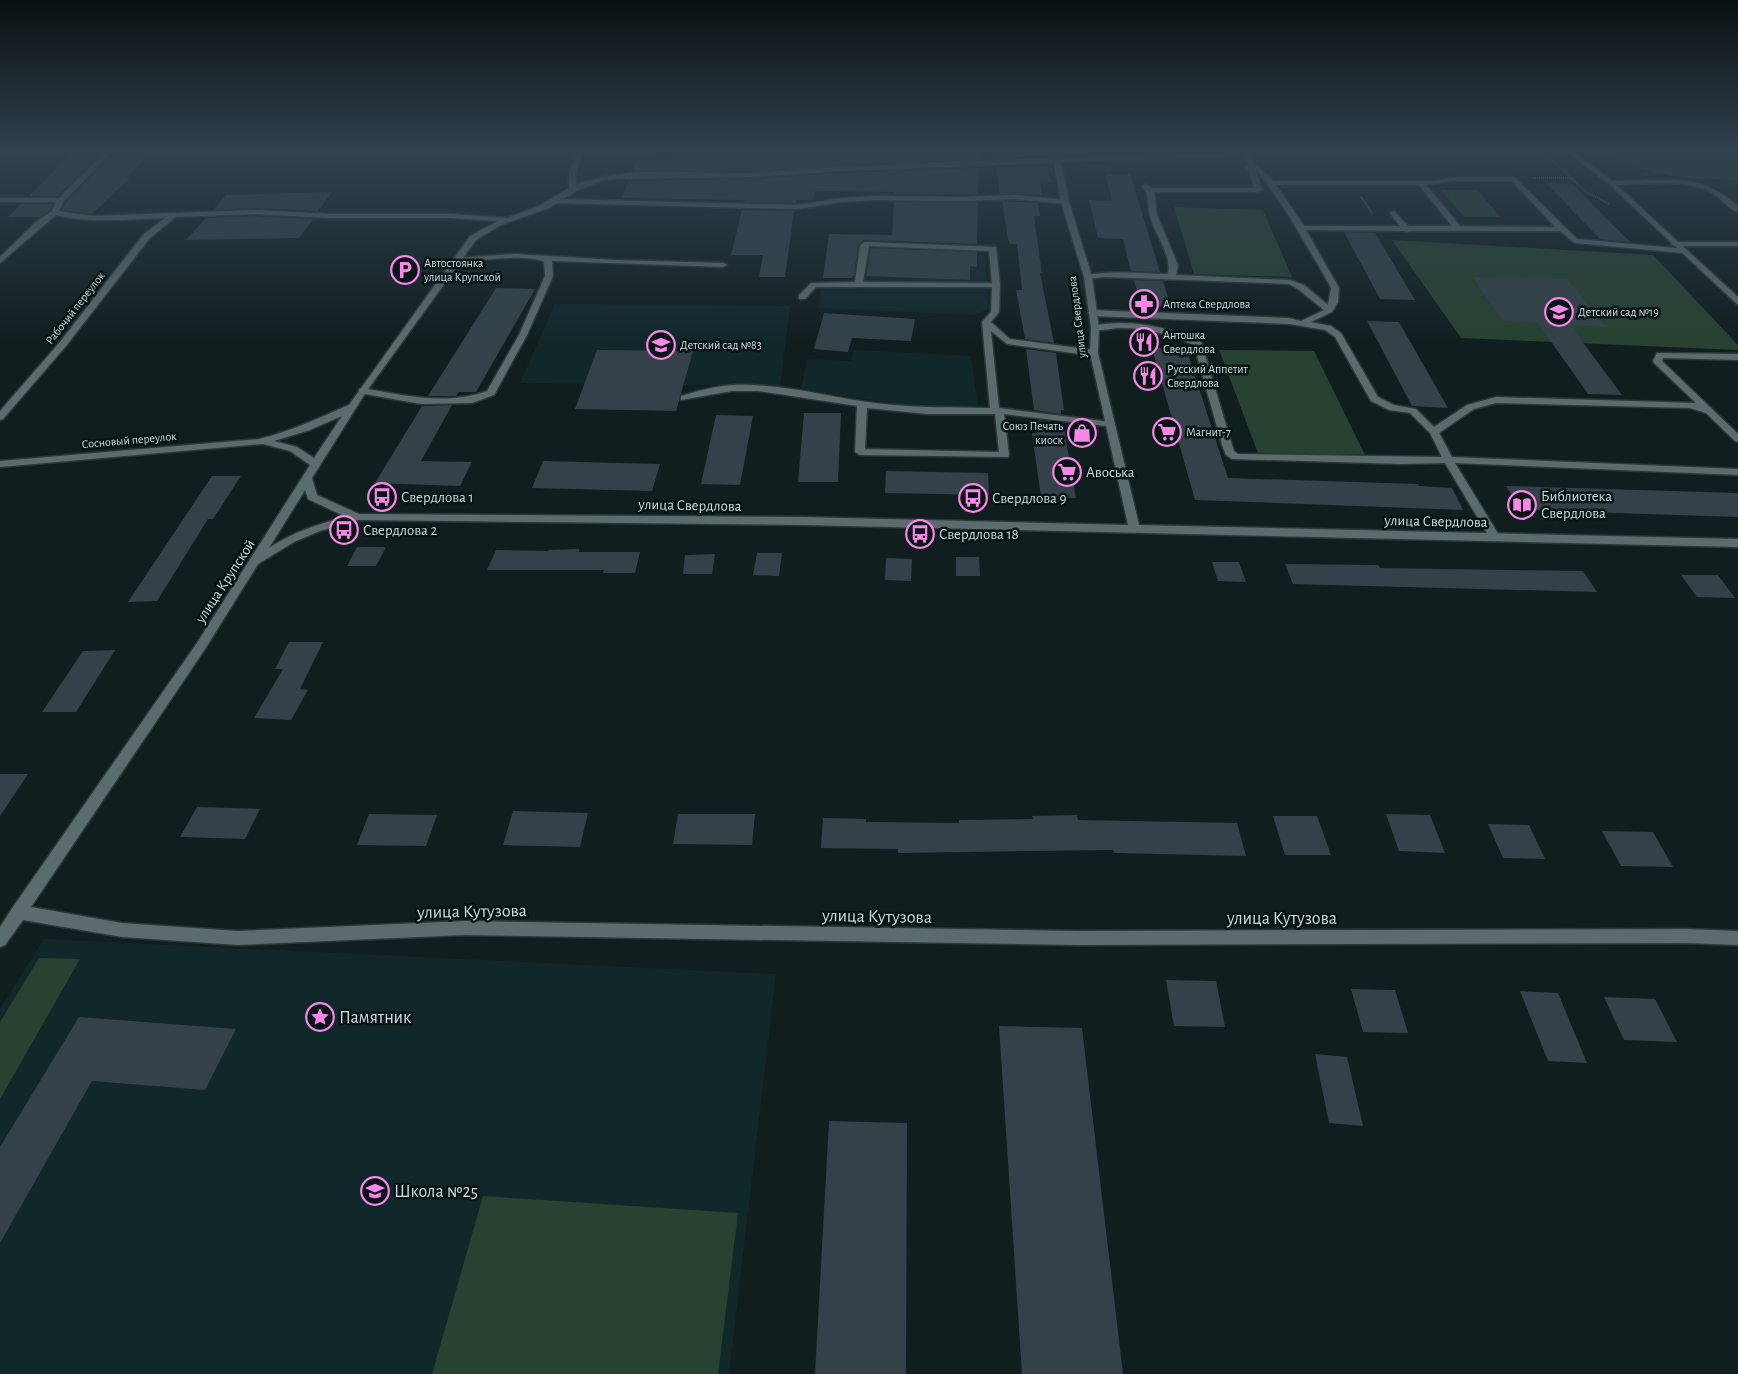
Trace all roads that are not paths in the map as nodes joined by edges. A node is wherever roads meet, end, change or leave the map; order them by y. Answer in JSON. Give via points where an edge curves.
{"nodes":[{"id":1,"x":50,"y":215,"type":"edge"},
{"id":2,"x":66,"y":215,"type":"edge"},
{"id":3,"x":190,"y":215,"type":"edge"},
{"id":4,"x":314,"y":215,"type":"edge"},
{"id":5,"x":519,"y":215,"type":"edge"},
{"id":6,"x":1069,"y":215,"type":"edge"},
{"id":7,"x":1153,"y":215,"type":"edge"},
{"id":8,"x":1293,"y":215,"type":"edge"},
{"id":9,"x":1395,"y":215,"type":"edge"},
{"id":10,"x":1447,"y":215,"type":"edge"},
{"id":11,"x":1549,"y":215,"type":"edge"},
{"id":12,"x":1646,"y":215,"type":"edge"},
{"id":13,"x":172,"y":216,"type":"junction"},
{"id":14,"x":505,"y":219,"type":"junction"},
{"id":15,"x":1302,"y":228,"type":"junction"},
{"id":16,"x":1457,"y":228,"type":"junction"},
{"id":17,"x":1562,"y":229,"type":"junction"},
{"id":18,"x":1406,"y":230,"type":"junction"},
{"id":19,"x":1675,"y":244,"type":"junction"},
{"id":20,"x":1738,"y":244,"type":"edge"},
{"id":21,"x":1683,"y":251,"type":"junction"},
{"id":22,"x":538,"y":256,"type":"junction"},
{"id":23,"x":457,"y":260,"type":"junction"},
{"id":24,"x":0,"y":261,"type":"edge"},
{"id":25,"x":723,"y":264,"type":"dead end"},
{"id":26,"x":1088,"y":277,"type":"junction"},
{"id":27,"x":1172,"y":277,"type":"junction"},
{"id":28,"x":859,"y":284,"type":"junction"},
{"id":29,"x":996,"y":285,"type":"junction"},
{"id":30,"x":802,"y":297,"type":"dead end"},
{"id":31,"x":1738,"y":302,"type":"edge"},
{"id":32,"x":1329,"y":310,"type":"junction"},
{"id":33,"x":1092,"y":313,"type":"junction"},
{"id":34,"x":986,"y":322,"type":"junction"},
{"id":35,"x":1303,"y":322,"type":"junction"},
{"id":36,"x":1095,"y":328,"type":"junction"},
{"id":37,"x":1094,"y":353,"type":"junction"},
{"id":38,"x":1738,"y":357,"type":"edge"},
{"id":39,"x":362,"y":390,"type":"junction"},
{"id":40,"x":684,"y":398,"type":"dead end"},
{"id":41,"x":862,"y":404,"type":"junction"},
{"id":42,"x":353,"y":406,"type":"junction"},
{"id":43,"x":997,"y":411,"type":"junction"},
{"id":44,"x":1709,"y":411,"type":"junction"},
{"id":45,"x":0,"y":417,"type":"edge"},
{"id":46,"x":1111,"y":425,"type":"junction"},
{"id":47,"x":1434,"y":432,"type":"junction"},
{"id":48,"x":1738,"y":438,"type":"edge"},
{"id":49,"x":259,"y":442,"type":"junction"},
{"id":50,"x":1448,"y":460,"type":"junction"},
{"id":51,"x":0,"y":464,"type":"edge"},
{"id":52,"x":316,"y":464,"type":"junction"},
{"id":53,"x":1738,"y":472,"type":"edge"},
{"id":54,"x":308,"y":478,"type":"junction"},
{"id":55,"x":358,"y":517,"type":"junction"},
{"id":56,"x":1134,"y":529,"type":"junction"},
{"id":57,"x":1495,"y":537,"type":"junction"},
{"id":58,"x":1738,"y":543,"type":"edge"},
{"id":59,"x":256,"y":561,"type":"junction"},
{"id":60,"x":18,"y":912,"type":"junction"},
{"id":61,"x":1738,"y":938,"type":"edge"},
{"id":62,"x":0,"y":940,"type":"edge"}],
"edges":[{"from":1,"to":24,"type":"street"},
{"from":2,"to":13,"type":"street","via":[[94,218]]},
{"from":3,"to":13,"type":"street"},
{"from":4,"to":14,"type":"street"},
{"from":5,"to":14,"type":"street"},
{"from":6,"to":26,"type":"street","name":"улица Свердлова"},
{"from":7,"to":27,"type":"street","via":[[1174,265]]},
{"from":8,"to":15,"type":"street"},
{"from":9,"to":18,"type":"street"},
{"from":10,"to":16,"type":"street"},
{"from":11,"to":17,"type":"street"},
{"from":12,"to":19,"type":"street"},
{"from":13,"to":45,"type":"street","name":"Рабочий переулок","via":[[146,237],[63,344]]},
{"from":14,"to":23,"type":"street","name":"улица Крупской","via":[[473,238]]},
{"from":15,"to":18,"type":"street"},
{"from":15,"to":32,"type":"street","via":[[1335,288],[1336,300]]},
{"from":16,"to":17,"type":"street"},
{"from":16,"to":18,"type":"street"},
{"from":17,"to":21,"type":"street","via":[[1575,241]]},
{"from":19,"to":20,"type":"street"},
{"from":19,"to":21,"type":"street"},
{"from":21,"to":31,"type":"street"},
{"from":22,"to":23,"type":"street"},
{"from":22,"to":25,"type":"street"},
{"from":22,"to":39,"type":"street","via":[[548,261],[549,276],[523,336],[491,393],[472,400],[421,401]]},
{"from":23,"to":39,"type":"street","name":"улица Крупской"},
{"from":26,"to":27,"type":"street"},
{"from":26,"to":33,"type":"street","name":"улица Свердлова"},
{"from":27,"to":32,"type":"street","via":[[1290,282]]},
{"from":28,"to":29,"type":"street"},
{"from":28,"to":29,"type":"street","via":[[864,246],[875,244],[993,249]]},
{"from":28,"to":30,"type":"street","via":[[814,285]]},
{"from":29,"to":34,"type":"street","via":[[995,312]]},
{"from":32,"to":35,"type":"street"},
{"from":33,"to":35,"type":"street"},
{"from":33,"to":36,"type":"street","name":"улица Свердлова"},
{"from":34,"to":37,"type":"street","via":[[1007,341]]},
{"from":34,"to":43,"type":"street"},
{"from":35,"to":47,"type":"street","via":[[1328,328],[1338,335],[1374,399],[1392,408],[1413,411]]},
{"from":36,"to":37,"type":"street","name":"улица Свердлова"},
{"from":36,"to":50,"type":"street","via":[[1109,325],[1157,329],[1198,343],[1227,445],[1236,457]]},
{"from":37,"to":46,"type":"street","name":"улица Свердлова"},
{"from":38,"to":44,"type":"street","via":[[1660,355],[1657,361]]},
{"from":39,"to":42,"type":"street","name":"улица Крупской"},
{"from":40,"to":41,"type":"street","via":[[702,391],[742,388]]},
{"from":41,"to":43,"type":"street","via":[[933,412]]},
{"from":41,"to":43,"type":"street","via":[[860,452],[1004,455]]},
{"from":42,"to":49,"type":"street","name":"Сосновый переулок","via":[[315,426]]},
{"from":42,"to":52,"type":"street","name":"улица Крупской"},
{"from":43,"to":46,"type":"street"},
{"from":44,"to":47,"type":"street","via":[[1690,405],[1480,401]]},
{"from":44,"to":48,"type":"street"},
{"from":46,"to":56,"type":"street","name":"улица Свердлова"},
{"from":47,"to":50,"type":"street"},
{"from":49,"to":51,"type":"street","name":"Сосновый переулок"},
{"from":49,"to":52,"type":"street","name":"Сосновый переулок","via":[[291,446]]},
{"from":50,"to":53,"type":"street"},
{"from":50,"to":57,"type":"street"},
{"from":52,"to":54,"type":"street","name":"улица Крупской"},
{"from":54,"to":55,"type":"street","via":[[312,497]]},
{"from":54,"to":59,"type":"street","name":"улица Крупской"},
{"from":55,"to":56,"type":"street","name":"улица Свердлова"},
{"from":55,"to":59,"type":"street","name":"улица Свердлова","via":[[290,539]]},
{"from":56,"to":57,"type":"street","name":"улица Свердлова"},
{"from":57,"to":58,"type":"street","name":"улица Свердлова"},
{"from":59,"to":60,"type":"street","name":"улица Крупской"},
{"from":60,"to":61,"type":"street","name":"улица Кутузова","via":[[122,930],[238,938],[465,928],[1078,938]]},
{"from":60,"to":62,"type":"street","name":"улица Крупской"}]}
